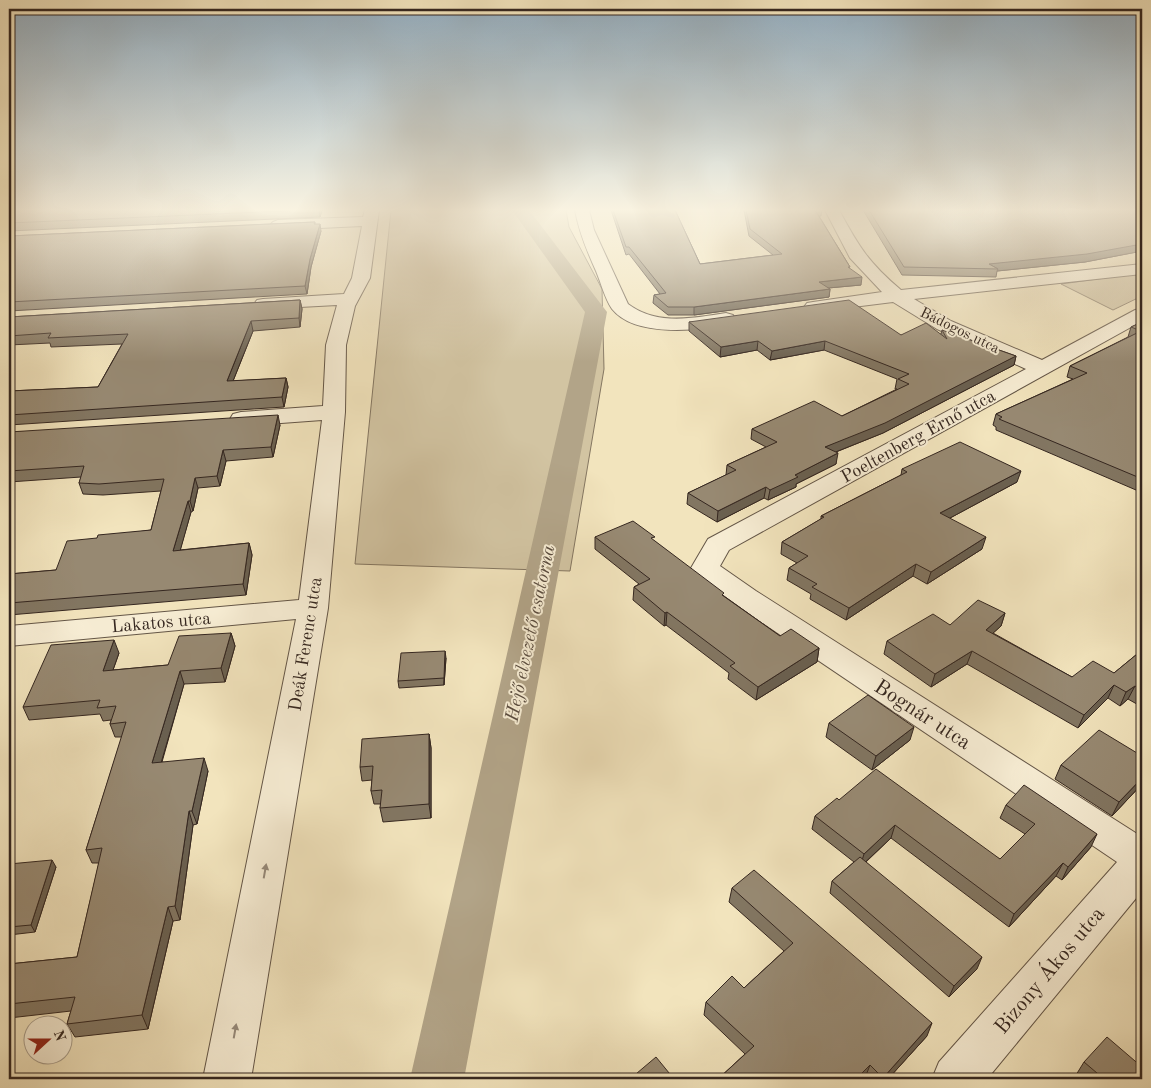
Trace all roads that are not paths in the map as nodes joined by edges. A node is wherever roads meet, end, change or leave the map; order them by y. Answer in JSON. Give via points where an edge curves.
{"nodes":[{"id":1,"x":364,"y":261,"type":"edge"},
{"id":2,"x":600,"y":261,"type":"edge"},
{"id":3,"x":860,"y":261,"type":"edge"},
{"id":4,"x":1142,"y":269,"type":"edge"},
{"id":5,"x":896,"y":295,"type":"junction"},
{"id":6,"x":349,"y":299,"type":"junction"},
{"id":7,"x":242,"y":305,"type":"edge"},
{"id":8,"x":800,"y":308,"type":"edge"},
{"id":9,"x":1142,"y":314,"type":"edge"},
{"id":10,"x":742,"y":316,"type":"edge"},
{"id":11,"x":1043,"y":368,"type":"junction"},
{"id":12,"x":334,"y":412,"type":"junction"},
{"id":13,"x":216,"y":420,"type":"edge"},
{"id":14,"x":705,"y":568,"type":"joint"},
{"id":15,"x":313,"y":608,"type":"junction"},
{"id":16,"x":9,"y":636,"type":"edge"},
{"id":17,"x":1142,"y":860,"type":"edge"},
{"id":18,"x":226,"y":1079,"type":"edge"},
{"id":19,"x":956,"y":1079,"type":"edge"}],
"edges":[{"from":1,"to":6,"type":"street","name":"Deák Ferenc utca","via":[[361,278]]},
{"from":2,"to":10,"type":"street","via":[[620,307],[630,316],[652,322],[686,323]]},
{"from":3,"to":5,"type":"street","name":"Bádogos utca"},
{"from":4,"to":5,"type":"street"},
{"from":5,"to":8,"type":"street"},
{"from":5,"to":11,"type":"street","name":"Bádogos utca","via":[[928,317],[966,336]]},
{"from":6,"to":7,"type":"street"},
{"from":6,"to":12,"type":"street","name":"Deák Ferenc utca","via":[[336,346]]},
{"from":9,"to":11,"type":"street","name":"Poeltenberg Ernő utca"},
{"from":11,"to":14,"type":"street","name":"Poeltenberg Ernő utca","via":[[718,545]]},
{"from":12,"to":13,"type":"street"},
{"from":12,"to":15,"type":"street","name":"Deák Ferenc utca"},
{"from":14,"to":17,"type":"street","name":"Bognár utca"},
{"from":15,"to":16,"type":"street","name":"Lakatos utca"},
{"from":18,"to":15,"type":"street","name":"Deák Ferenc utca","one_way":true},
{"from":17,"to":19,"type":"street","name":"Bizony Ákos utca"}]}
